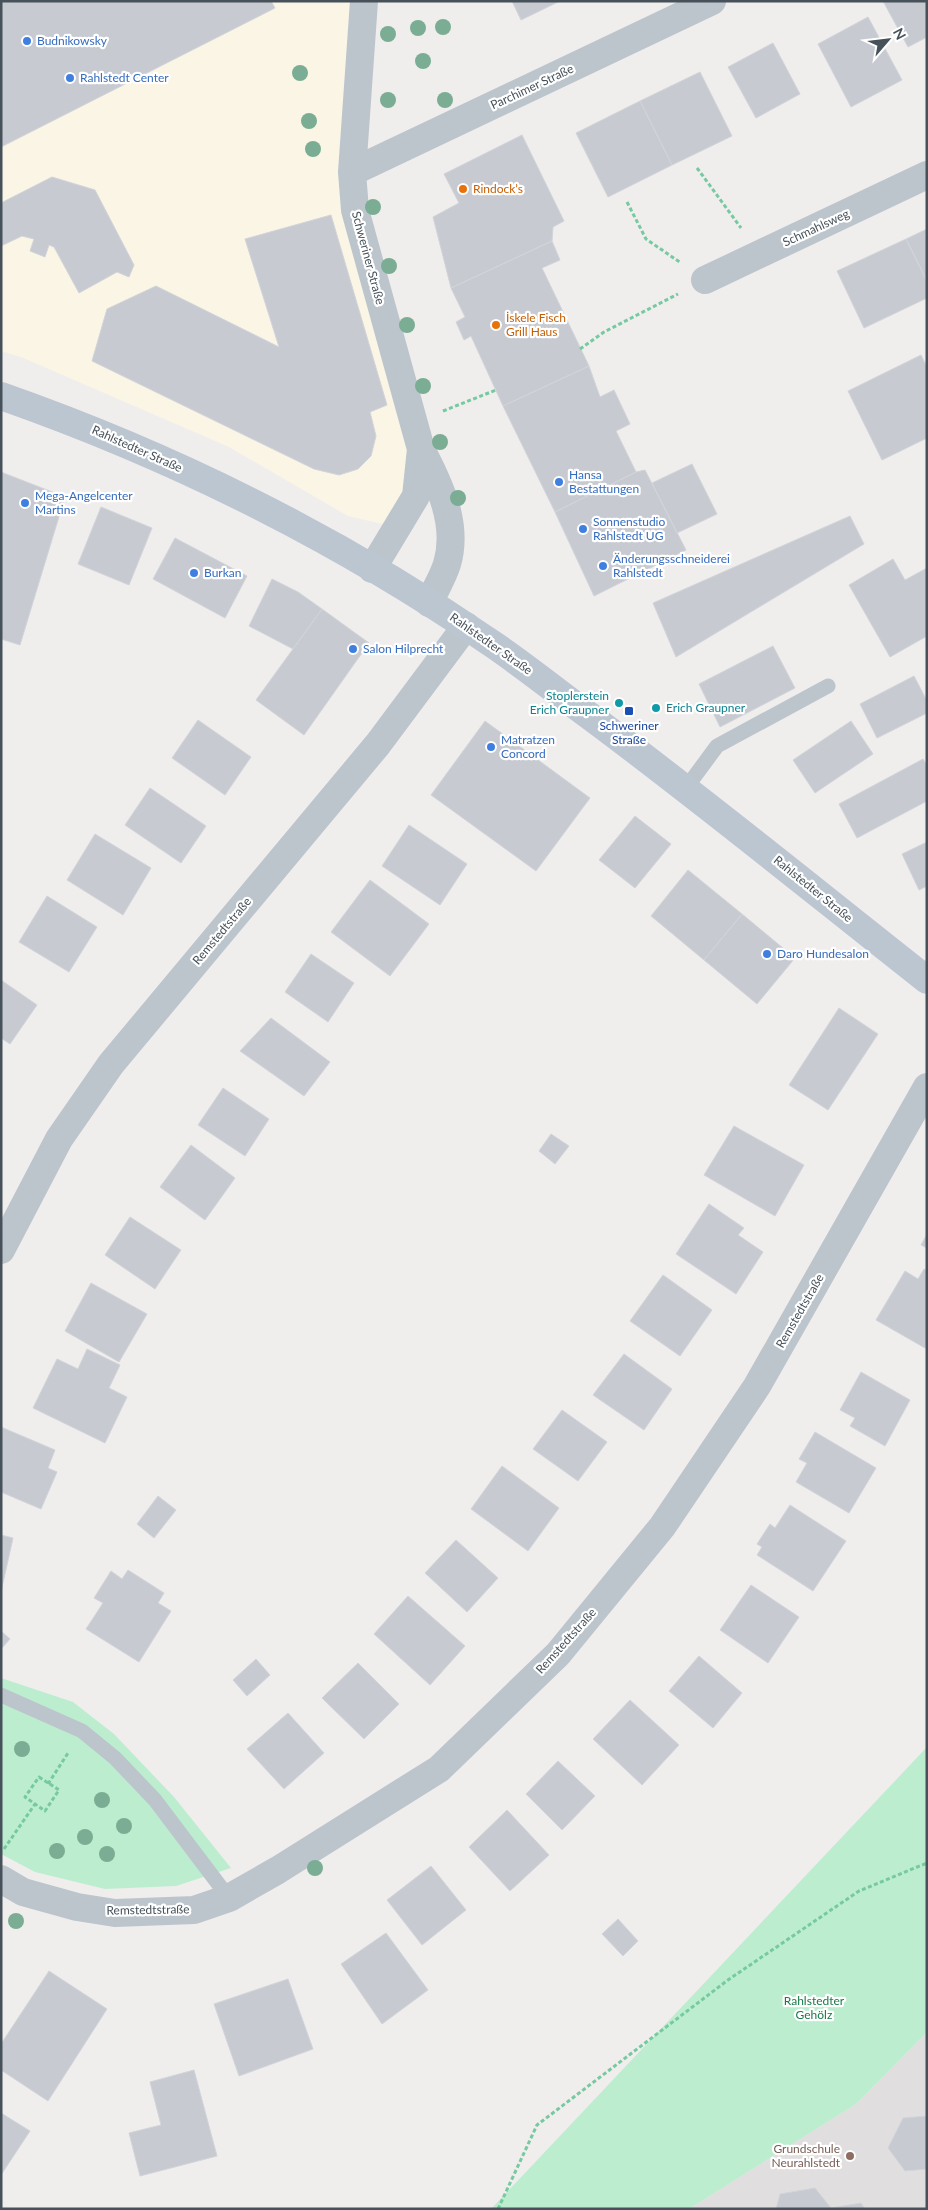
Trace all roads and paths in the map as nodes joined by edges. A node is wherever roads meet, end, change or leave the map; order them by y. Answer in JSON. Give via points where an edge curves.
{"nodes":[{"id":1,"x":364,"y":1,"type":"edge"},
{"id":2,"x":712,"y":1,"type":"edge"},
{"id":3,"x":697,"y":168,"type":"dead end"},
{"id":4,"x":352,"y":172,"type":"junction"},
{"id":5,"x":927,"y":175,"type":"edge"},
{"id":6,"x":627,"y":202,"type":"dead end"},
{"id":7,"x":760,"y":254,"type":"junction"},
{"id":8,"x":705,"y":280,"type":"junction"},
{"id":9,"x":580,"y":349,"type":"dead end"},
{"id":10,"x":496,"y":390,"type":"dead end"},
{"id":11,"x":1,"y":396,"type":"edge"},
{"id":12,"x":414,"y":423,"type":"junction"},
{"id":13,"x":421,"y":449,"type":"junction"},
{"id":14,"x":372,"y":568,"type":"junction"},
{"id":15,"x":429,"y":603,"type":"junction"},
{"id":16,"x":466,"y":626,"type":"junction"},
{"id":17,"x":828,"y":686,"type":"dead end"},
{"id":18,"x":686,"y":788,"type":"junction"},
{"id":19,"x":927,"y":980,"type":"edge"},
{"id":20,"x":927,"y":1086,"type":"edge"},
{"id":21,"x":1,"y":1250,"type":"edge"},
{"id":22,"x":1,"y":1695,"type":"edge"},
{"id":23,"x":82,"y":1731,"type":"junction"},
{"id":24,"x":48,"y":1784,"type":"junction"},
{"id":25,"x":35,"y":1804,"type":"junction"},
{"id":26,"x":1,"y":1854,"type":"edge"},
{"id":27,"x":927,"y":1863,"type":"edge"},
{"id":28,"x":1,"y":1879,"type":"edge"},
{"id":29,"x":229,"y":1898,"type":"junction"},
{"id":30,"x":498,"y":2209,"type":"edge"}],
"edges":[{"from":1,"to":4,"type":"street","name":"Schweriner Straße"},
{"from":2,"to":4,"type":"street","name":"Parchimer Straße"},
{"from":3,"to":7,"type":"path"},
{"from":4,"to":12,"type":"street","name":"Schweriner Straße","via":[[355,210]]},
{"from":5,"to":7,"type":"street","name":"Schmahlsweg"},
{"from":6,"to":8,"type":"path","via":[[646,239]]},
{"from":7,"to":8,"type":"street","name":"Schmahlsweg"},
{"from":8,"to":9,"type":"path","via":[[604,332]]},
{"from":10,"to":12,"type":"path"},
{"from":11,"to":14,"type":"main road","name":"Rahlstedter Straße","via":[[95,430],[157,457],[250,501]]},
{"from":12,"to":13,"type":"street","name":"Schweriner Straße"},
{"from":13,"to":14,"type":"street","name":"Schweriner Straße","via":[[416,496]]},
{"from":13,"to":15,"type":"street","name":"Schweriner Straße","via":[[446,504],[450,538],[447,564]]},
{"from":14,"to":15,"type":"main road","name":"Rahlstedter Straße"},
{"from":15,"to":16,"type":"main road","name":"Rahlstedter Straße"},
{"from":16,"to":18,"type":"main road","name":"Rahlstedter Straße"},
{"from":16,"to":21,"type":"street","name":"Remstedtstraße","via":[[378,744],[111,1064],[59,1139]]},
{"from":17,"to":18,"type":"lane","via":[[717,746]]},
{"from":18,"to":19,"type":"main road","name":"Rahlstedter Straße"},
{"from":20,"to":29,"type":"street","name":"Remstedtstraße","via":[[757,1386],[662,1527],[558,1654],[439,1769]]},
{"from":22,"to":23,"type":"lane"},
{"from":23,"to":24,"type":"path"},
{"from":23,"to":29,"type":"lane","via":[[116,1758],[155,1800]]},
{"from":24,"to":25,"type":"path","via":[[39,1777],[29,1790],[25,1797]]},
{"from":24,"to":25,"type":"path","via":[[59,1790],[45,1811]]},
{"from":25,"to":26,"type":"path"},
{"from":27,"to":30,"type":"path","via":[[850,1896],[728,1980],[537,2125]]},
{"from":28,"to":29,"type":"street","name":"Remstedtstraße","via":[[24,1892],[77,1907],[115,1913],[194,1910]]}]}
